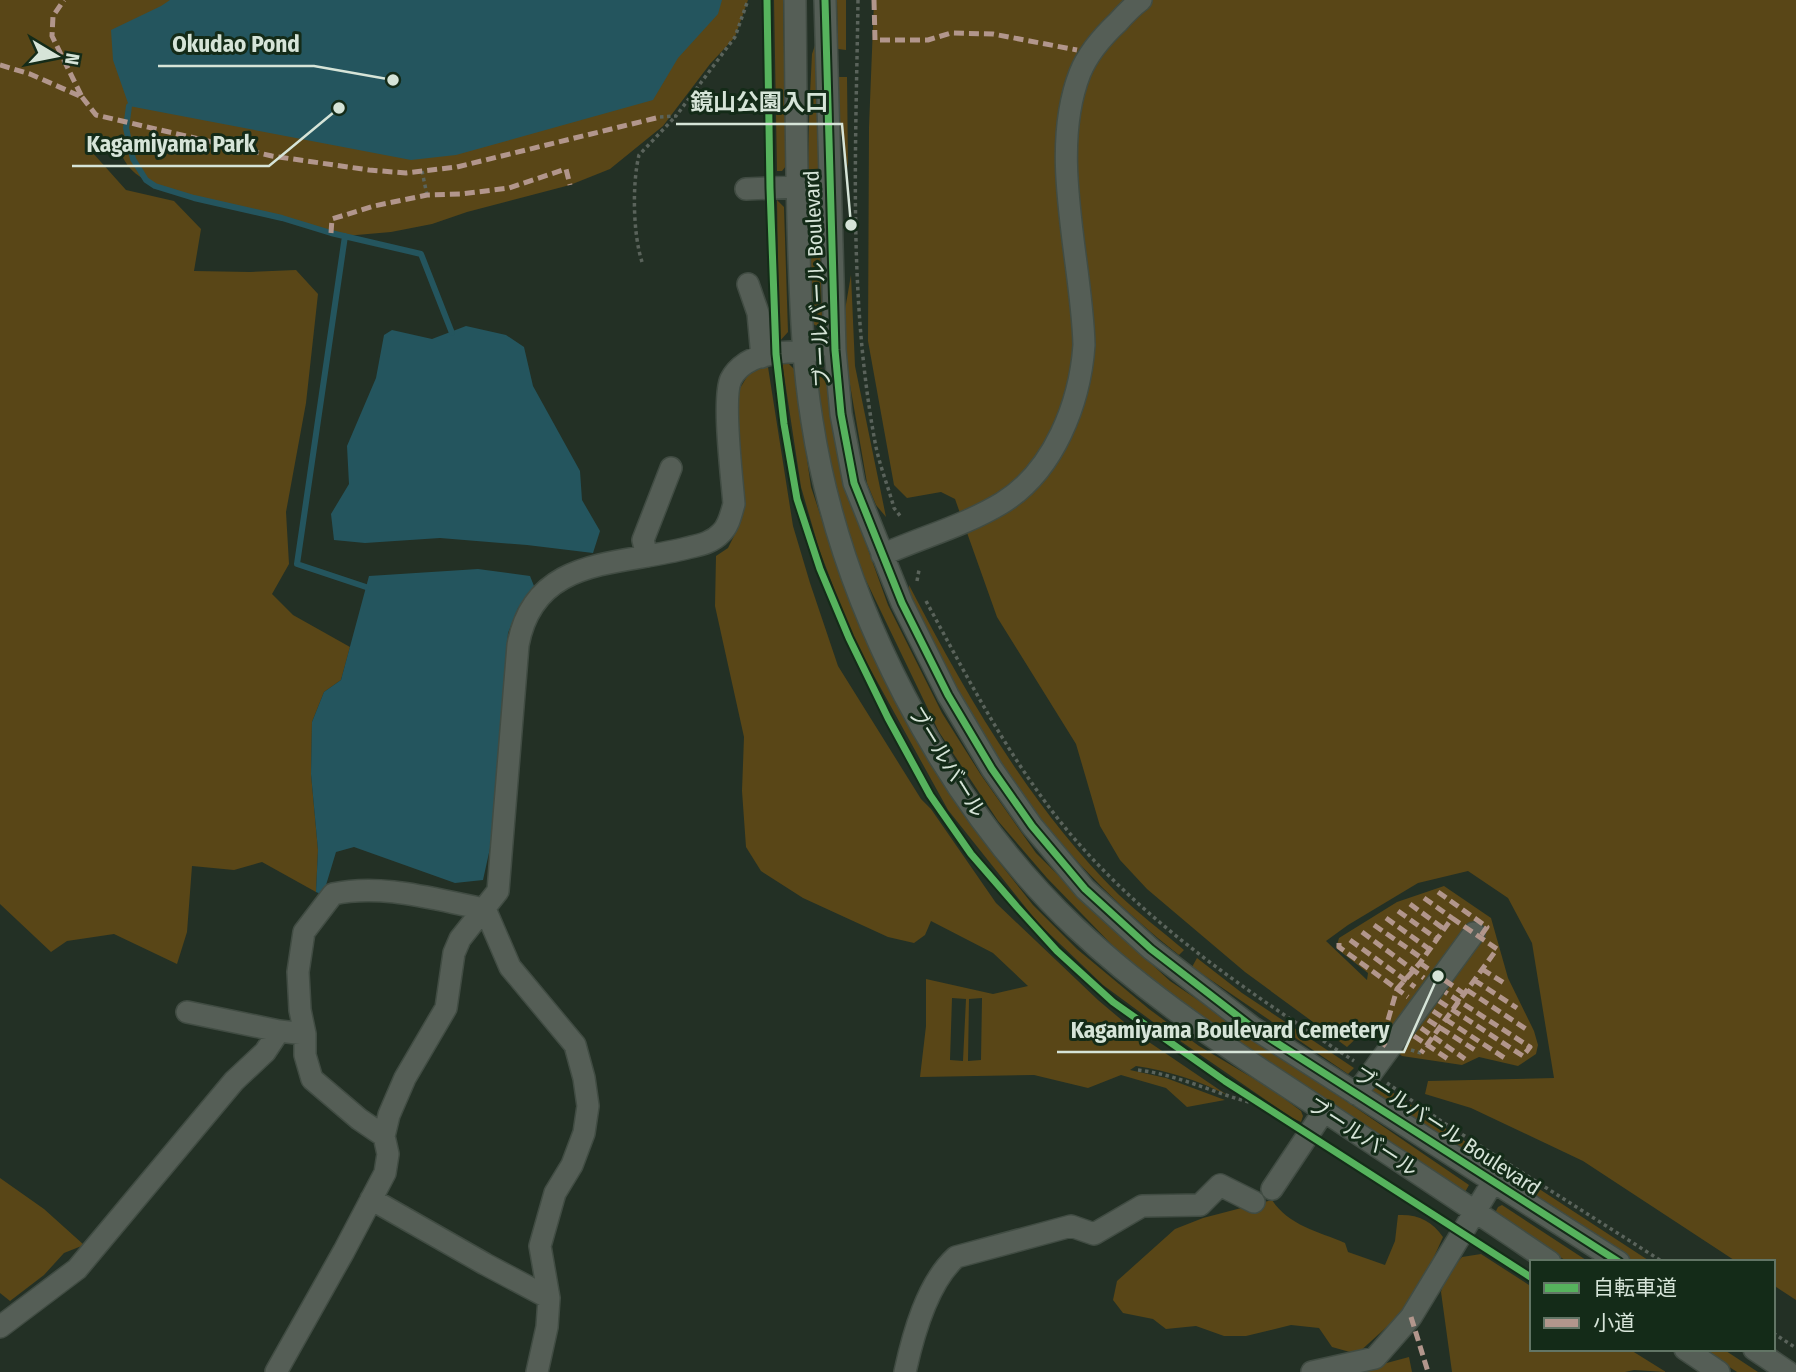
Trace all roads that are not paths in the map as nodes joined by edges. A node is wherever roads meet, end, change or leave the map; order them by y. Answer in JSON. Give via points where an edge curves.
{"nodes":[{"id":1,"x":795,"y":0,"type":"edge"},
{"id":2,"x":825,"y":0,"type":"edge"},
{"id":3,"x":1142,"y":0,"type":"edge"},
{"id":4,"x":797,"y":187,"type":"junction"},
{"id":5,"x":746,"y":189,"type":"dead end"},
{"id":6,"x":748,"y":284,"type":"dead end"},
{"id":7,"x":835,"y":350,"type":"junction"},
{"id":8,"x":802,"y":352,"type":"junction"},
{"id":9,"x":762,"y":357,"type":"junction"},
{"id":10,"x":671,"y":468,"type":"dead end"},
{"id":11,"x":882,"y":555,"type":"junction"},
{"id":12,"x":647,"y":556,"type":"junction"},
{"id":13,"x":485,"y":909,"type":"junction"},
{"id":14,"x":1474,"y":933,"type":"dead end"},
{"id":15,"x":187,"y":1012,"type":"dead end"},
{"id":16,"x":279,"y":1031,"type":"junction"},
{"id":17,"x":305,"y":1034,"type":"junction"},
{"id":18,"x":1356,"y":1094,"type":"junction"},
{"id":19,"x":1324,"y":1111,"type":"junction"},
{"id":20,"x":384,"y":1136,"type":"junction"},
{"id":21,"x":1493,"y":1182,"type":"junction"},
{"id":22,"x":1272,"y":1189,"type":"dead end"},
{"id":23,"x":371,"y":1199,"type":"junction"},
{"id":24,"x":1254,"y":1202,"type":"dead end"},
{"id":25,"x":1474,"y":1210,"type":"junction"},
{"id":26,"x":1547,"y":1260,"type":"edge"},
{"id":27,"x":1616,"y":1260,"type":"edge"},
{"id":28,"x":548,"y":1298,"type":"junction"},
{"id":29,"x":0,"y":1327,"type":"edge"},
{"id":30,"x":1688,"y":1351,"type":"edge"},
{"id":31,"x":1757,"y":1351,"type":"edge"},
{"id":32,"x":276,"y":1372,"type":"edge"},
{"id":33,"x":538,"y":1372,"type":"edge"},
{"id":34,"x":905,"y":1372,"type":"edge"},
{"id":35,"x":1312,"y":1372,"type":"edge"},
{"id":36,"x":1719,"y":1372,"type":"edge"},
{"id":37,"x":1788,"y":1372,"type":"edge"}],
"edges":[{"from":1,"to":4,"type":"street","name":"ブールバール"},
{"from":2,"to":7,"type":"street","name":"ブールバール Boulevard"},
{"from":3,"to":11,"type":"street","via":[[1091,52],[1068,113],[1070,200],[1084,318],[1078,393],[1071,413],[1043,462],[1003,502],[956,527]]},
{"from":4,"to":5,"type":"street"},
{"from":4,"to":8,"type":"street","name":"ブールバール"},
{"from":6,"to":9,"type":"street","via":[[758,313]]},
{"from":7,"to":8,"type":"street"},
{"from":7,"to":11,"type":"street","name":"ブールバール Boulevard","via":[[854,483]]},
{"from":8,"to":9,"type":"street"},
{"from":8,"to":19,"type":"street","name":"ブールバール","via":[[826,492],[846,562],[906,697],[951,774],[1026,877],[1075,927],[1167,1006]]},
{"from":9,"to":12,"type":"street","via":[[745,363],[731,380],[728,393],[734,504],[722,533],[701,545]]},
{"from":10,"to":12,"type":"street","via":[[643,540]]},
{"from":11,"to":18,"type":"street","name":"ブールバール Boulevard","via":[[948,695],[992,769],[1031,826],[1085,888],[1151,949],[1252,1027]]},
{"from":12,"to":13,"type":"street","via":[[591,567],[556,580],[527,613],[518,645],[498,891]]},
{"from":13,"to":17,"type":"street","via":[[356,889],[333,894],[304,932],[298,972]]},
{"from":13,"to":20,"type":"street","via":[[460,939],[446,1008],[405,1078]]},
{"from":13,"to":28,"type":"street","via":[[510,967],[575,1045],[584,1078],[588,1106],[584,1133],[555,1193],[540,1246]]},
{"from":14,"to":18,"type":"street"},
{"from":15,"to":16,"type":"street"},
{"from":16,"to":17,"type":"street"},
{"from":16,"to":29,"type":"street","via":[[77,1269]]},
{"from":17,"to":20,"type":"street","via":[[312,1079]]},
{"from":18,"to":21,"type":"street","name":"ブールバール Boulevard"},
{"from":19,"to":22,"type":"street"},
{"from":19,"to":25,"type":"street","name":"ブールバール"},
{"from":20,"to":23,"type":"street","via":[[388,1154],[385,1173]]},
{"from":21,"to":25,"type":"street"},
{"from":21,"to":27,"type":"street","name":"ブールバール Boulevard"},
{"from":23,"to":28,"type":"street"},
{"from":23,"to":32,"type":"street"},
{"from":24,"to":34,"type":"street","via":[[1220,1185],[1200,1205],[1142,1206],[1094,1234],[1071,1226],[956,1257],[944,1268],[918,1322]]},
{"from":25,"to":26,"type":"street","name":"ブールバール"},
{"from":25,"to":35,"type":"street","via":[[1410,1317],[1375,1358]]},
{"from":28,"to":33,"type":"street"},
{"from":30,"to":36,"type":"street"},
{"from":31,"to":37,"type":"street"}]}
